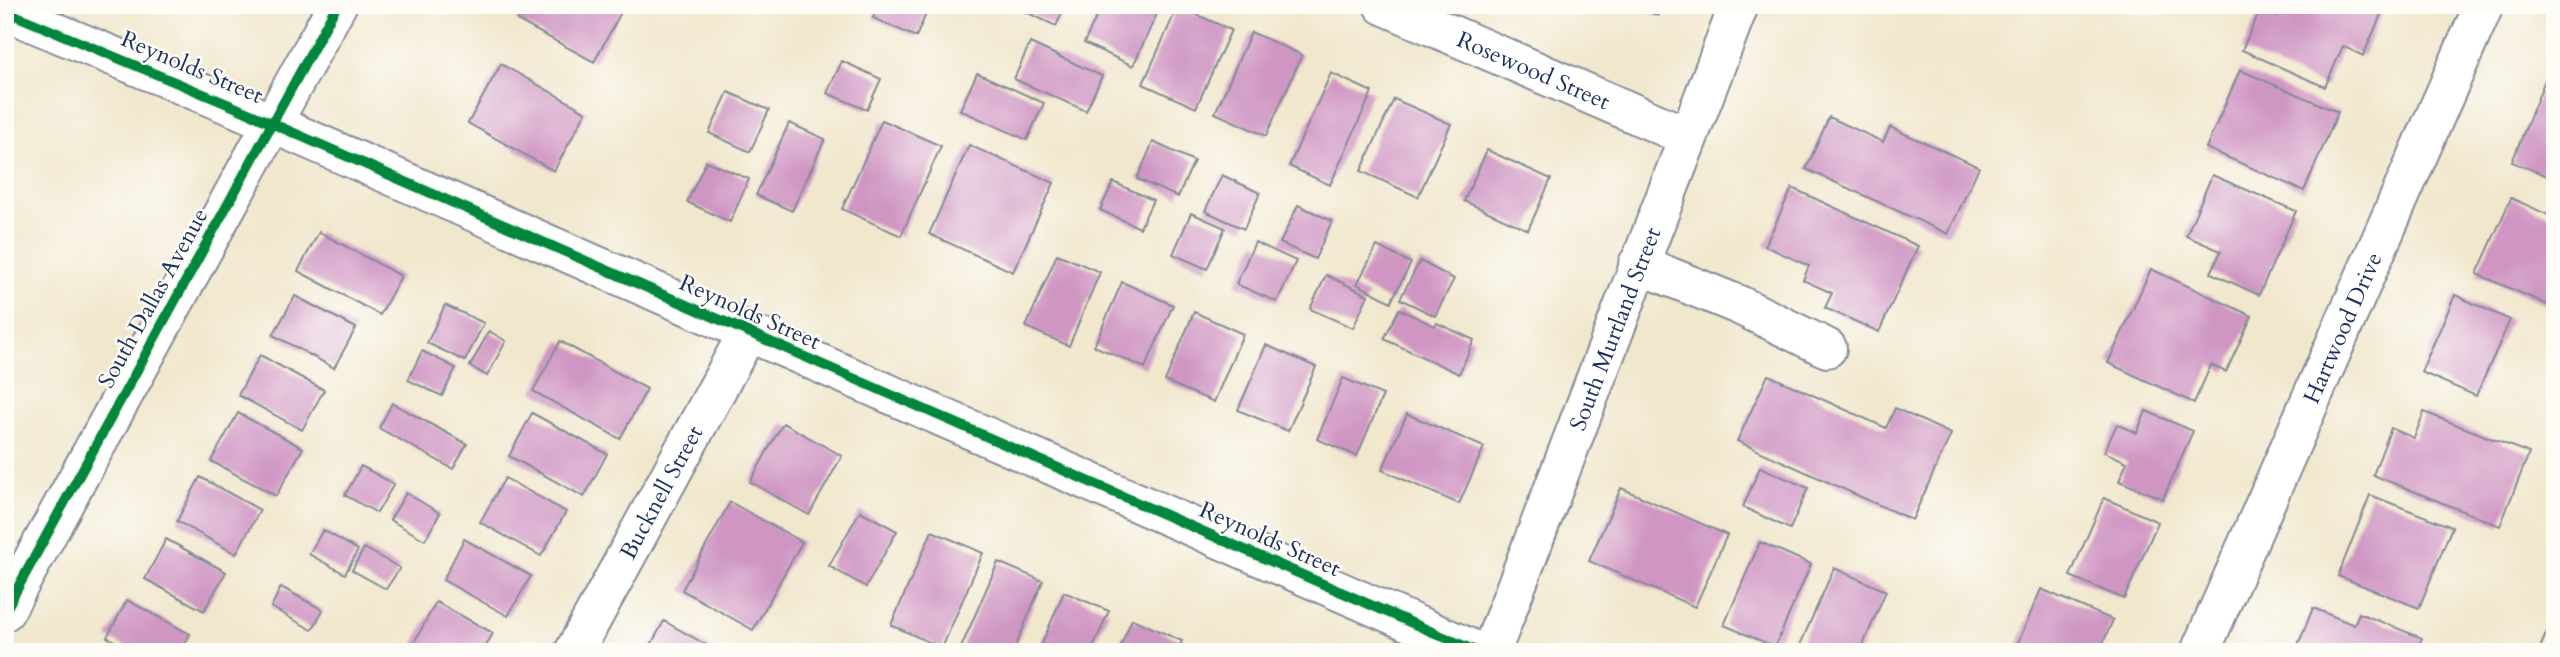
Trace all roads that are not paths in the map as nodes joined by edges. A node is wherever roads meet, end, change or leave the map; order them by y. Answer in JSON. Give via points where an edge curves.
{"nodes":[{"id":1,"x":337,"y":5,"type":"edge"},
{"id":2,"x":1383,"y":5,"type":"edge"},
{"id":3,"x":1739,"y":5,"type":"edge"},
{"id":4,"x":2484,"y":5,"type":"edge"},
{"id":5,"x":5,"y":11,"type":"edge"},
{"id":6,"x":272,"y":124,"type":"junction"},
{"id":7,"x":1686,"y":136,"type":"junction"},
{"id":8,"x":1638,"y":264,"type":"junction"},
{"id":9,"x":747,"y":334,"type":"junction"},
{"id":10,"x":1827,"y":348,"type":"dead end"},
{"id":11,"x":5,"y":611,"type":"edge"},
{"id":12,"x":574,"y":652,"type":"edge"},
{"id":13,"x":1478,"y":652,"type":"edge"},
{"id":14,"x":1491,"y":652,"type":"edge"},
{"id":15,"x":2200,"y":652,"type":"edge"}],
"edges":[{"from":1,"to":6,"type":"street","name":"South Dallas Avenue"},
{"from":2,"to":7,"type":"street","name":"Rosewood Street"},
{"from":3,"to":7,"type":"street","name":"South Murtland Street"},
{"from":4,"to":15,"type":"street","name":"Hartwood Drive"},
{"from":5,"to":6,"type":"street","name":"Reynolds Street"},
{"from":6,"to":9,"type":"street","name":"Reynolds Street"},
{"from":6,"to":11,"type":"street","name":"South Dallas Avenue"},
{"from":7,"to":8,"type":"street","name":"South Murtland Street"},
{"from":8,"to":10,"type":"street"},
{"from":8,"to":14,"type":"street","name":"South Murtland Street"},
{"from":9,"to":12,"type":"street","name":"Bucknell Street"},
{"from":9,"to":13,"type":"street","name":"Reynolds Street"}]}
